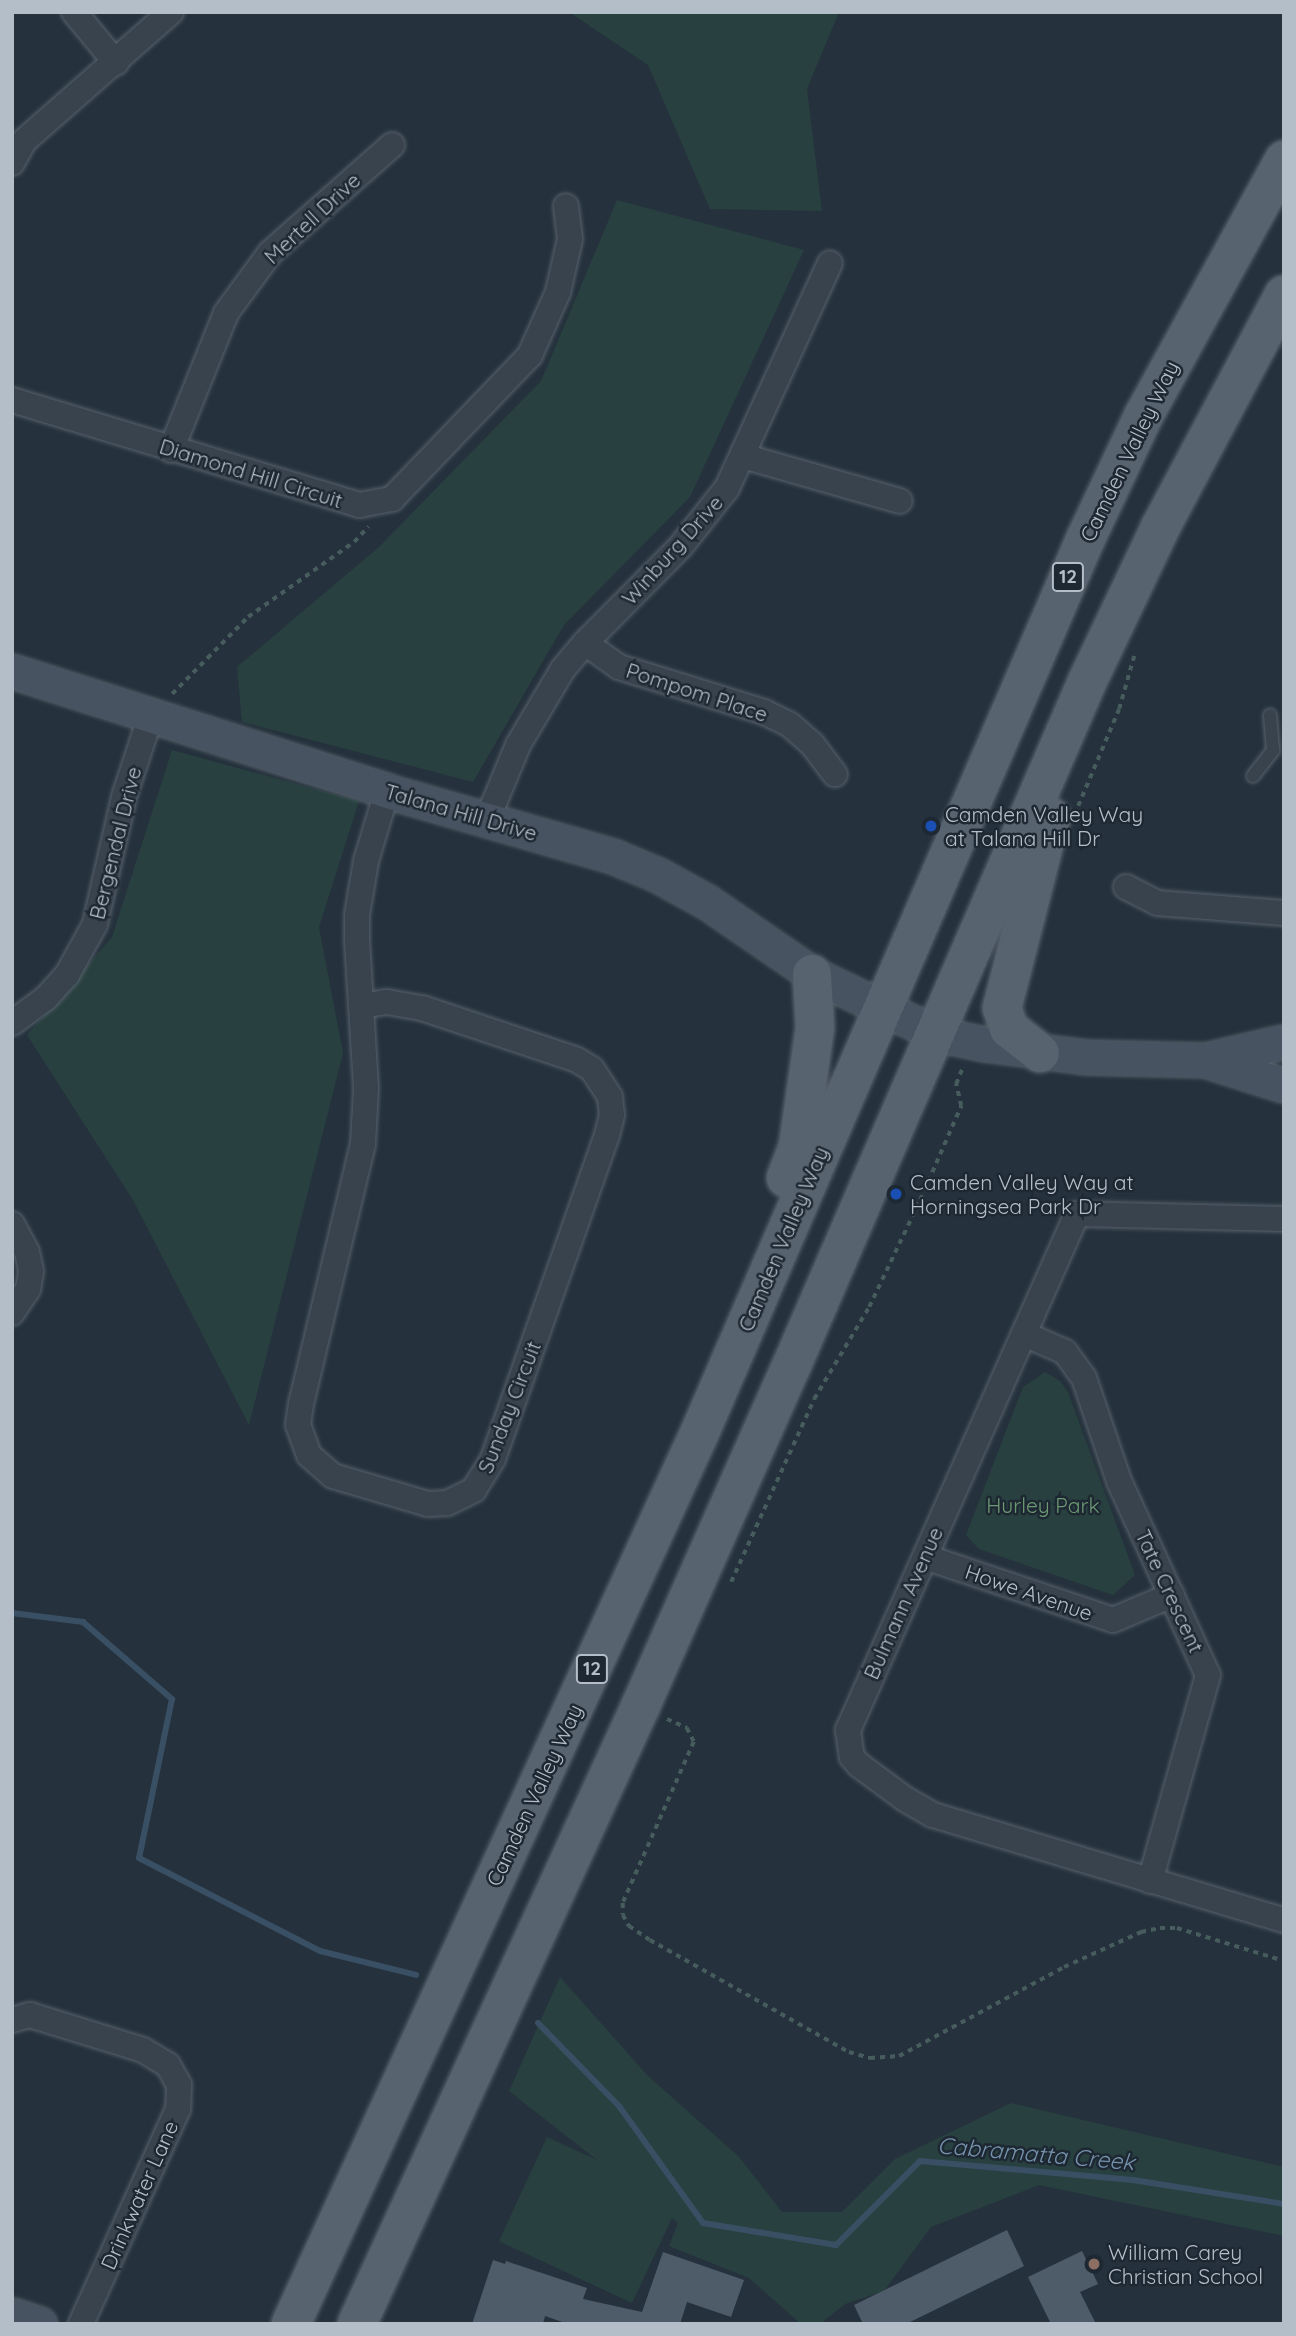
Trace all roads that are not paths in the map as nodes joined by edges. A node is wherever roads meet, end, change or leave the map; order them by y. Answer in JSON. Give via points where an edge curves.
{"nodes":[{"id":1,"x":74,"y":12,"type":"edge"},
{"id":2,"x":171,"y":12,"type":"edge"},
{"id":3,"x":116,"y":63,"type":"junction"},
{"id":4,"x":392,"y":145,"type":"dead end"},
{"id":5,"x":1284,"y":160,"type":"edge"},
{"id":6,"x":12,"y":163,"type":"edge"},
{"id":7,"x":566,"y":206,"type":"dead end"},
{"id":8,"x":830,"y":263,"type":"dead end"},
{"id":9,"x":1284,"y":295,"type":"edge"},
{"id":10,"x":12,"y":400,"type":"edge"},
{"id":11,"x":171,"y":450,"type":"junction"},
{"id":12,"x":743,"y":456,"type":"junction"},
{"id":13,"x":900,"y":501,"type":"dead end"},
{"id":14,"x":1140,"y":572,"type":"junction"},
{"id":15,"x":585,"y":643,"type":"junction"},
{"id":16,"x":12,"y":671,"type":"edge"},
{"id":17,"x":1270,"y":715,"type":"dead end"},
{"id":18,"x":150,"y":718,"type":"junction"},
{"id":19,"x":1278,"y":752,"type":"edge"},
{"id":20,"x":835,"y":774,"type":"dead end"},
{"id":21,"x":1253,"y":776,"type":"dead end"},
{"id":22,"x":387,"y":791,"type":"junction"},
{"id":23,"x":487,"y":820,"type":"junction"},
{"id":24,"x":1126,"y":887,"type":"dead end"},
{"id":25,"x":1284,"y":913,"type":"edge"},
{"id":26,"x":811,"y":974,"type":"junction"},
{"id":27,"x":361,"y":1006,"type":"junction"},
{"id":28,"x":882,"y":1009,"type":"junction"},
{"id":29,"x":12,"y":1023,"type":"edge"},
{"id":30,"x":937,"y":1034,"type":"junction"},
{"id":31,"x":1283,"y":1041,"type":"edge"},
{"id":32,"x":1040,"y":1053,"type":"junction"},
{"id":33,"x":1205,"y":1060,"type":"junction"},
{"id":34,"x":1283,"y":1085,"type":"edge"},
{"id":35,"x":1284,"y":1219,"type":"edge"},
{"id":36,"x":12,"y":1224,"type":"edge"},
{"id":37,"x":12,"y":1313,"type":"edge"},
{"id":38,"x":1024,"y":1334,"type":"junction"},
{"id":39,"x":699,"y":1432,"type":"junction"},
{"id":40,"x":925,"y":1557,"type":"junction"},
{"id":41,"x":1172,"y":1595,"type":"junction"},
{"id":42,"x":1150,"y":1881,"type":"junction"},
{"id":43,"x":1284,"y":1920,"type":"edge"},
{"id":44,"x":12,"y":2020,"type":"edge"},
{"id":45,"x":12,"y":2315,"type":"edge"},
{"id":46,"x":40,"y":2324,"type":"edge"},
{"id":47,"x":81,"y":2324,"type":"edge"},
{"id":48,"x":291,"y":2324,"type":"edge"},
{"id":49,"x":357,"y":2324,"type":"edge"}],
"edges":[{"from":1,"to":3,"type":"street"},
{"from":2,"to":3,"type":"street"},
{"from":3,"to":6,"type":"street","via":[[24,141]]},
{"from":4,"to":11,"type":"street","name":"Mertell Drive","via":[[270,253],[233,303]]},
{"from":5,"to":28,"type":"main road","name":"Camden Valley Way","number":"12","via":[[1144,415],[1091,526]]},
{"from":7,"to":11,"type":"street","name":"Diamond Hill Circuit","via":[[570,239],[558,292],[530,355],[392,499],[360,505]]},
{"from":8,"to":12,"type":"street","name":"Winburg Drive"},
{"from":9,"to":14,"type":"main road"},
{"from":10,"to":11,"type":"street","name":"Diamond Hill Circuit"},
{"from":12,"to":13,"type":"street"},
{"from":12,"to":15,"type":"street","name":"Winburg Drive","via":[[707,517]]},
{"from":14,"to":30,"type":"main road","via":[[1087,682]]},
{"from":14,"to":32,"type":"main road","via":[[1048,824],[1002,1008],[1009,1029]]},
{"from":15,"to":20,"type":"street","name":"Pompom Place","via":[[619,667],[789,724]]},
{"from":15,"to":23,"type":"street","name":"Winburg Drive","via":[[563,670],[518,746]]},
{"from":16,"to":18,"type":"street","name":"Talana Hill Drive"},
{"from":17,"to":19,"type":"lane"},
{"from":18,"to":22,"type":"street","name":"Talana Hill Drive"},
{"from":18,"to":29,"type":"street","name":"Bergendal Drive","via":[[124,797],[104,897],[90,936],[67,975],[46,998]]},
{"from":19,"to":21,"type":"lane"},
{"from":22,"to":23,"type":"street","name":"Talana Hill Drive"},
{"from":22,"to":27,"type":"street","name":"Sunday Circuit","via":[[366,861],[357,915]]},
{"from":23,"to":26,"type":"street","name":"Talana Hill Drive","via":[[615,857],[658,875],[707,902]]},
{"from":24,"to":25,"type":"street","via":[[1157,903]]},
{"from":26,"to":28,"type":"street","name":"Talana Hill Drive"},
{"from":26,"to":39,"type":"main road","via":[[815,1028],[798,1147],[708,1352]]},
{"from":27,"to":27,"type":"street","name":"Sunday Circuit","via":[[387,1002],[422,1008],[577,1060],[592,1069],[610,1097],[607,1135],[493,1460],[474,1490],[447,1503],[428,1504],[333,1476],[309,1455],[298,1425],[363,1144],[366,1088]]},
{"from":28,"to":30,"type":"street","name":"Talana Hill Drive"},
{"from":28,"to":39,"type":"main road","name":"Camden Valley Way","number":"12"},
{"from":30,"to":32,"type":"street","name":"Talana Hill Drive"},
{"from":30,"to":49,"type":"main road","via":[[641,1705]]},
{"from":31,"to":33,"type":"street"},
{"from":31,"to":34,"type":"street","via":[[1275,1063]]},
{"from":32,"to":33,"type":"street","name":"Talana Hill Drive"},
{"from":33,"to":34,"type":"street"},
{"from":35,"to":38,"type":"street","name":"Bulmann Avenue","via":[[1077,1214]]},
{"from":36,"to":37,"type":"street","via":[[31,1271],[28,1289]]},
{"from":38,"to":40,"type":"street","name":"Bulmann Avenue"},
{"from":38,"to":41,"type":"street","name":"Tate Crescent","via":[[1065,1352],[1084,1378],[1119,1481]]},
{"from":39,"to":48,"type":"main road","name":"Camden Valley Way","number":"12"},
{"from":40,"to":41,"type":"street","name":"Howe Avenue","via":[[1113,1620]]},
{"from":40,"to":42,"type":"street","name":"Bulmann Avenue","via":[[851,1718],[848,1743],[852,1757],[933,1815]]},
{"from":41,"to":42,"type":"street","name":"Tate Crescent","via":[[1208,1675]]},
{"from":42,"to":43,"type":"street","name":"Bulmann Avenue"},
{"from":44,"to":47,"type":"street","name":"Drinkwater Lane","via":[[30,2015],[143,2050],[168,2065],[179,2085],[178,2109]]},
{"from":45,"to":46,"type":"street"}]}
